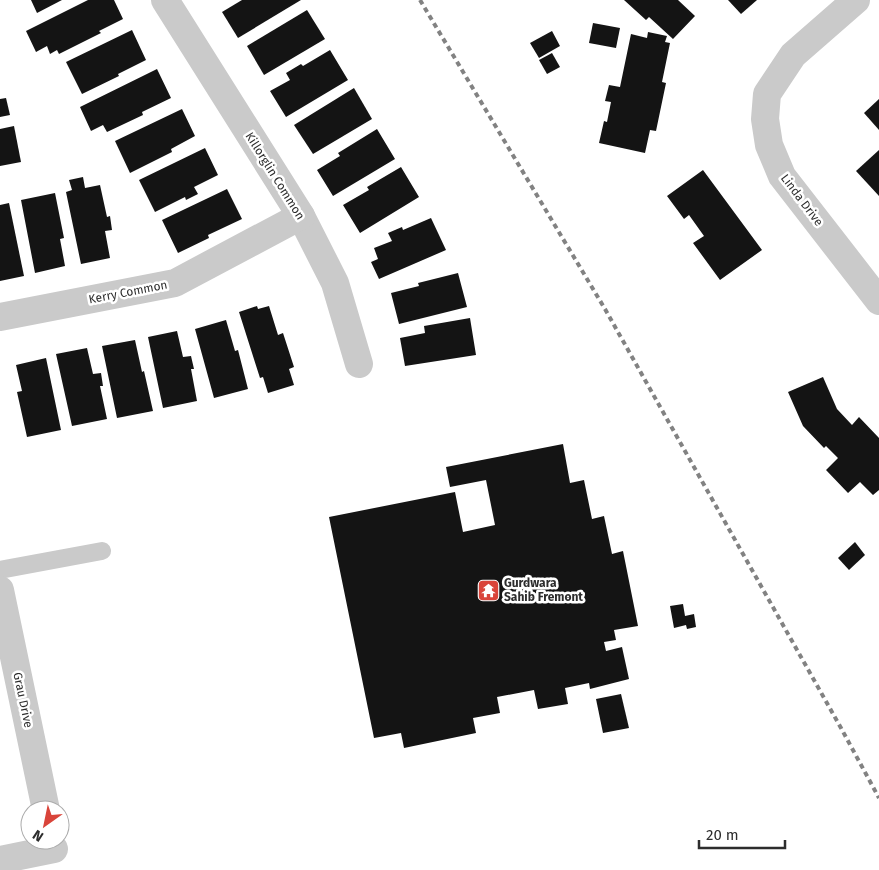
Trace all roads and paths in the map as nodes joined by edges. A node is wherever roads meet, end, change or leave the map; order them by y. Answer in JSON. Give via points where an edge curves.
{"nodes":[{"id":1,"x":165,"y":0,"type":"edge"},
{"id":2,"x":856,"y":0,"type":"edge"},
{"id":3,"x":301,"y":216,"type":"junction"},
{"id":4,"x":879,"y":301,"type":"edge"},
{"id":5,"x":0,"y":317,"type":"edge"},
{"id":6,"x":359,"y":364,"type":"dead end"},
{"id":7,"x":102,"y":551,"type":"dead end"},
{"id":8,"x":0,"y":570,"type":"edge"},
{"id":9,"x":0,"y":590,"type":"edge"},
{"id":10,"x":44,"y":800,"type":"edge"},
{"id":11,"x":55,"y":853,"type":"edge"},
{"id":12,"x":0,"y":860,"type":"edge"}],
"edges":[{"from":1,"to":3,"type":"street","name":"Killorglin Common"},
{"from":2,"to":4,"type":"street","name":"Linda Drive","via":[[793,55],[768,94],[765,119],[769,145],[782,176]]},
{"from":3,"to":5,"type":"street","name":"Kerry Common","via":[[175,283]]},
{"from":3,"to":6,"type":"street","name":"Killorglin Common","via":[[335,283]]},
{"from":7,"to":8,"type":"lane"},
{"from":9,"to":10,"type":"street","name":"Grau Drive"},
{"from":11,"to":12,"type":"street"}]}
